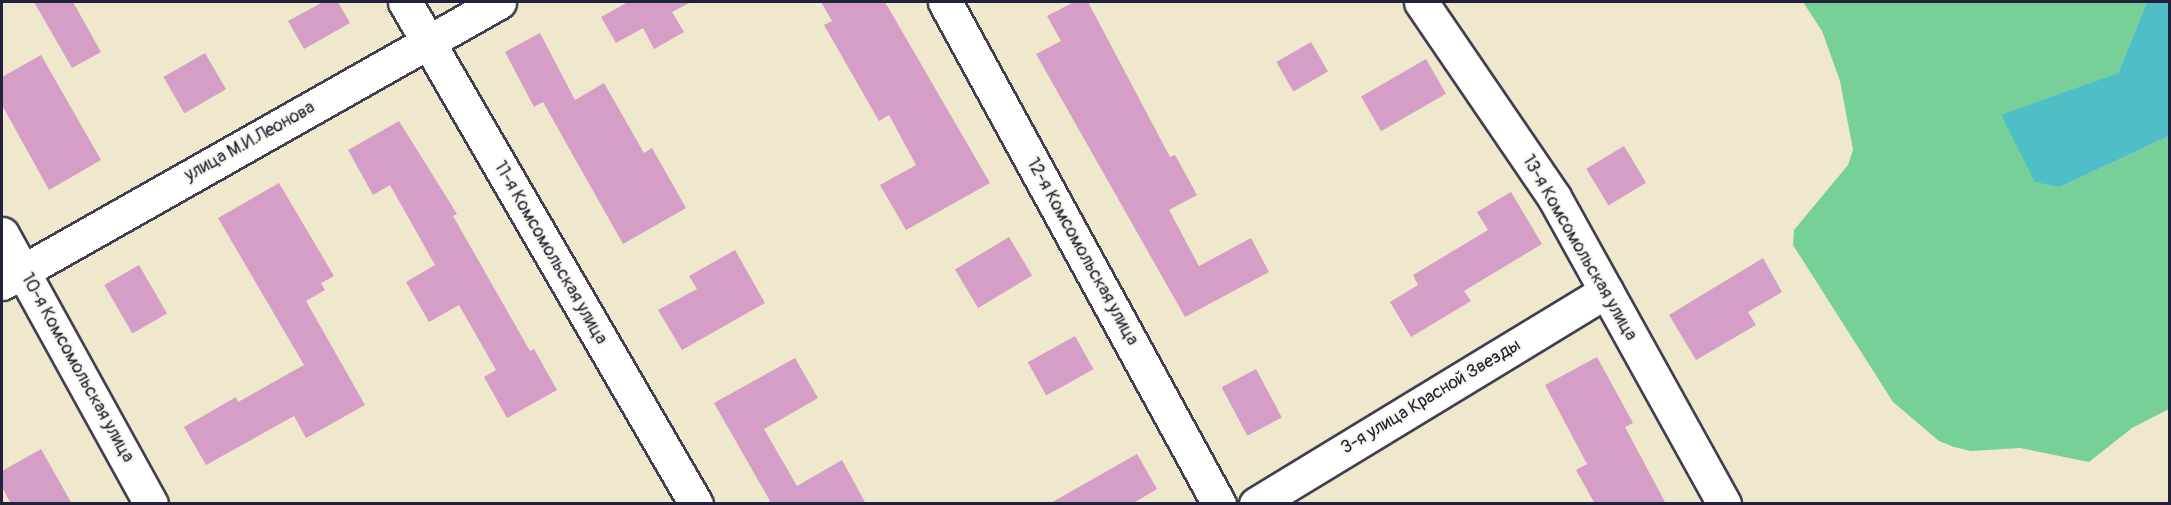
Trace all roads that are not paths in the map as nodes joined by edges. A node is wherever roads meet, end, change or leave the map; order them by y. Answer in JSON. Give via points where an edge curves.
{"nodes":[{"id":1,"x":405,"y":2,"type":"edge"},
{"id":2,"x":499,"y":2,"type":"edge"},
{"id":3,"x":945,"y":2,"type":"edge"},
{"id":4,"x":1421,"y":2,"type":"edge"},
{"id":5,"x":427,"y":42,"type":"junction"},
{"id":6,"x":2,"y":234,"type":"edge"},
{"id":7,"x":12,"y":277,"type":"edge"},
{"id":8,"x":1606,"y":291,"type":"junction"},
{"id":9,"x":151,"y":504,"type":"edge"},
{"id":10,"x":696,"y":504,"type":"edge"},
{"id":11,"x":1219,"y":504,"type":"edge"},
{"id":12,"x":1256,"y":504,"type":"edge"},
{"id":13,"x":1724,"y":504,"type":"edge"}],
"edges":[{"from":1,"to":5,"type":"street","name":"11-я Комсомольская улица"},
{"from":2,"to":5,"type":"street","name":"улица М.И.Леонова"},
{"from":3,"to":11,"type":"street","name":"12-я Комсомольская улица"},
{"from":4,"to":8,"type":"street","name":"13-я Комсомольская улица","via":[[1554,197]]},
{"from":5,"to":7,"type":"street","name":"улица М.И.Леонова"},
{"from":5,"to":10,"type":"street","name":"11-я Комсомольская улица"},
{"from":6,"to":7,"type":"street","name":"10-я Комсомольская улица"},
{"from":7,"to":9,"type":"street","name":"10-я Комсомольская улица"},
{"from":8,"to":12,"type":"street","name":"3-я улица Красной Звезды"},
{"from":8,"to":13,"type":"street","name":"13-я Комсомольская улица"}]}
